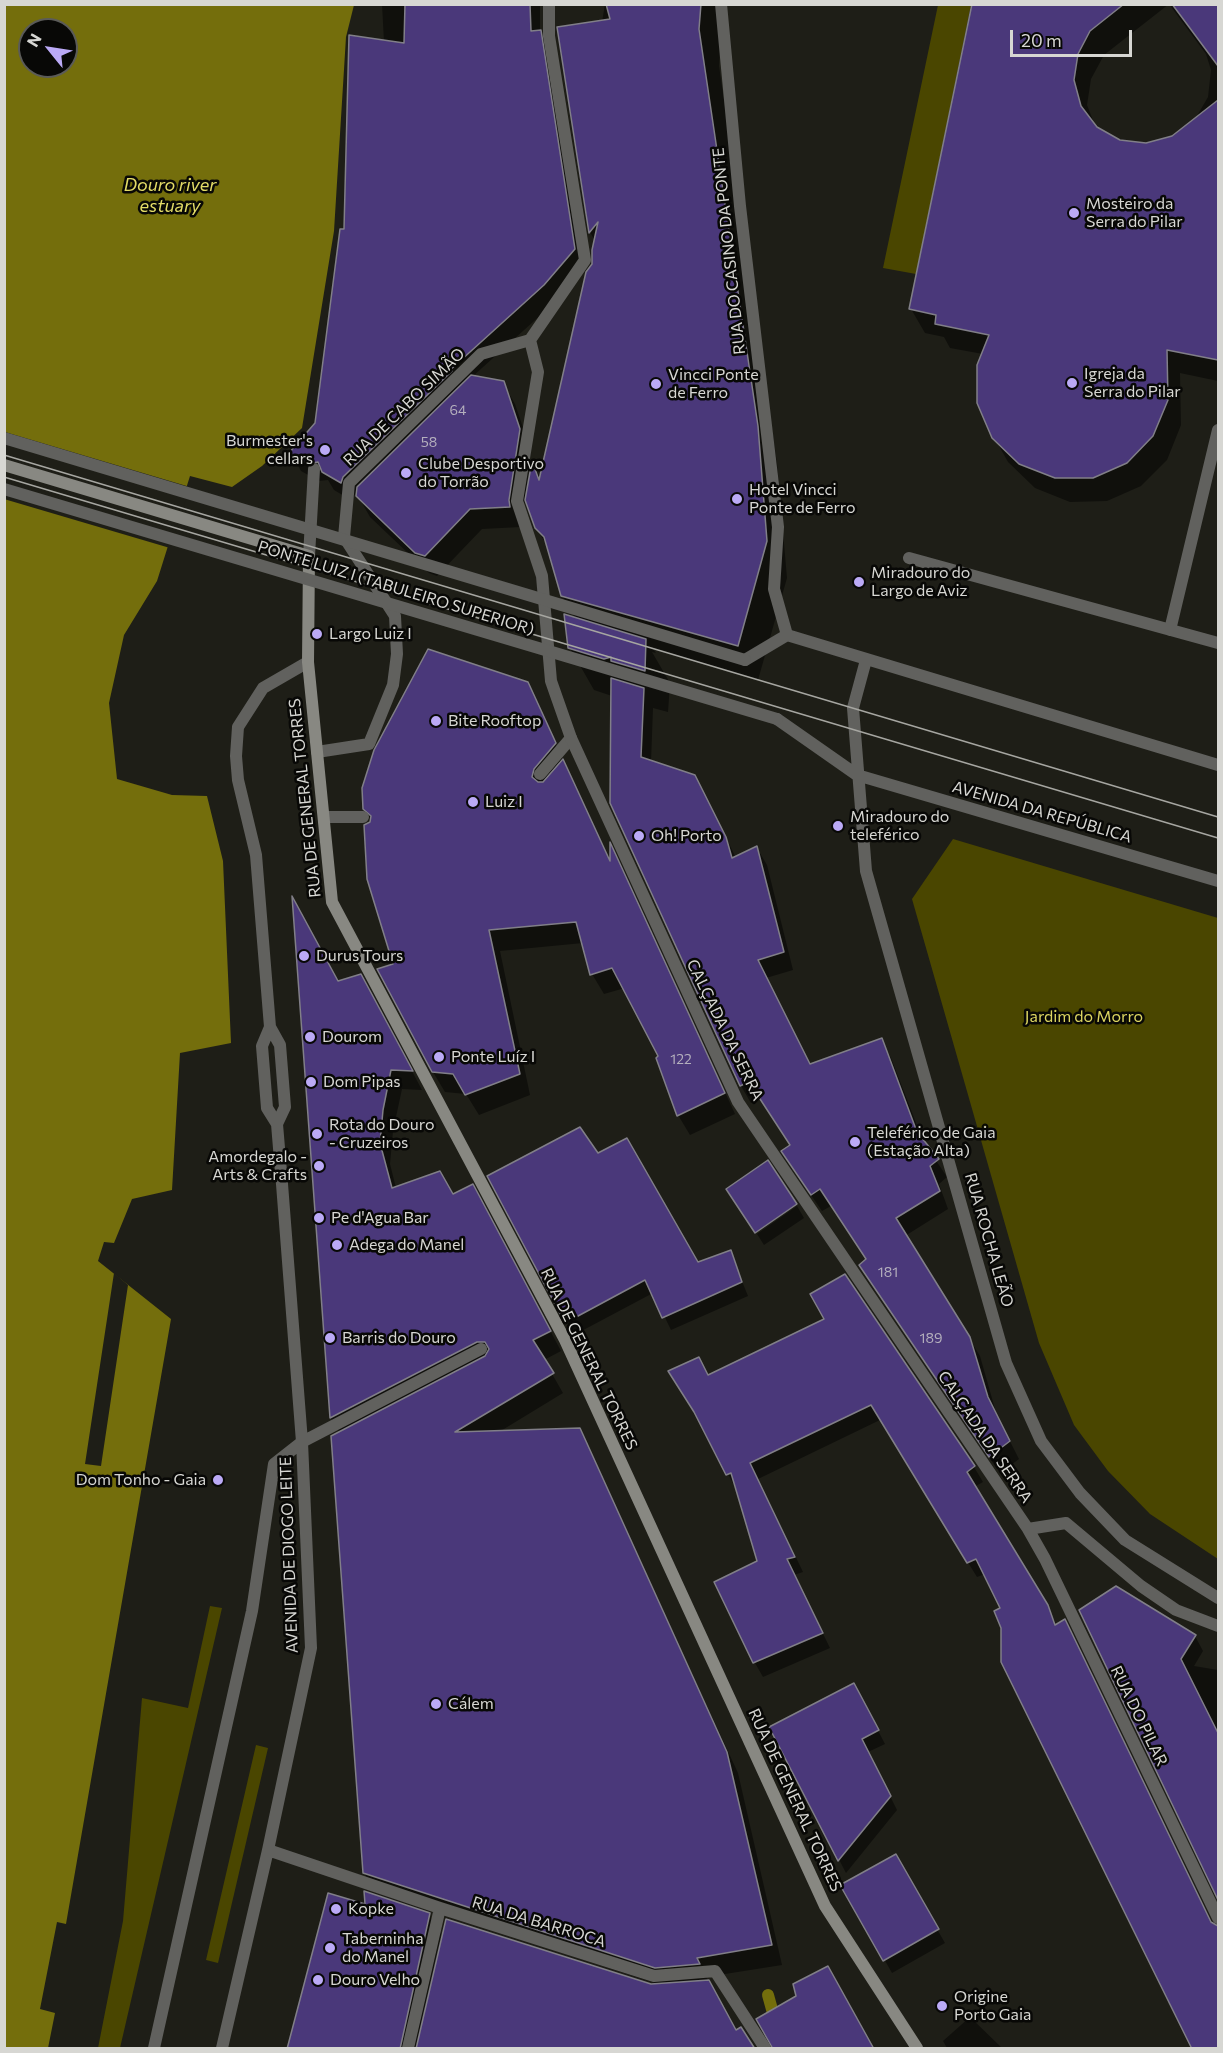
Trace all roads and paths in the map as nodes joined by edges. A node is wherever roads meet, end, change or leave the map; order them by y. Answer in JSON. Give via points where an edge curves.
{"nodes":[{"id":1,"x":549,"y":4,"type":"edge"},
{"id":2,"x":720,"y":4,"type":"edge"},
{"id":3,"x":530,"y":340,"type":"junction"},
{"id":4,"x":1218,"y":430,"type":"edge"},
{"id":5,"x":4,"y":438,"type":"edge"},
{"id":6,"x":4,"y":465,"type":"edge"},
{"id":7,"x":314,"y":469,"type":"dead end"},
{"id":8,"x":4,"y":489,"type":"edge"},
{"id":9,"x":309,"y":556,"type":"junction"},
{"id":10,"x":909,"y":558,"type":"dead end"},
{"id":11,"x":1170,"y":630,"type":"junction"},
{"id":12,"x":787,"y":635,"type":"junction"},
{"id":13,"x":1218,"y":643,"type":"edge"},
{"id":14,"x":866,"y":660,"type":"junction"},
{"id":15,"x":308,"y":662,"type":"junction"},
{"id":16,"x":777,"y":719,"type":"joint"},
{"id":17,"x":571,"y":738,"type":"junction"},
{"id":18,"x":317,"y":752,"type":"junction"},
{"id":19,"x":1218,"y":765,"type":"edge"},
{"id":20,"x":540,"y":774,"type":"dead end"},
{"id":21,"x":857,"y":775,"type":"junction"},
{"id":22,"x":325,"y":817,"type":"junction"},
{"id":23,"x":363,"y":817,"type":"dead end"},
{"id":24,"x":1218,"y":881,"type":"edge"},
{"id":25,"x":270,"y":1027,"type":"junction"},
{"id":26,"x":277,"y":1124,"type":"junction"},
{"id":27,"x":481,"y":1349,"type":"dead end"},
{"id":28,"x":302,"y":1442,"type":"junction"},
{"id":29,"x":1028,"y":1530,"type":"junction"},
{"id":30,"x":1218,"y":1598,"type":"edge"},
{"id":31,"x":1218,"y":1626,"type":"edge"},
{"id":32,"x":268,"y":1851,"type":"junction"},
{"id":33,"x":440,"y":1908,"type":"junction"},
{"id":34,"x":1218,"y":1918,"type":"edge"},
{"id":35,"x":154,"y":2049,"type":"edge"},
{"id":36,"x":222,"y":2049,"type":"edge"},
{"id":37,"x":408,"y":2049,"type":"edge"},
{"id":38,"x":765,"y":2049,"type":"edge"},
{"id":39,"x":917,"y":2049,"type":"edge"}],
"edges":[{"from":1,"to":3,"type":"street","via":[[549,36],[585,260]]},
{"from":2,"to":12,"type":"street","name":"RUA DO CASINO DA PONTE","via":[[778,527],[774,589]]},
{"from":3,"to":17,"type":"street","name":"CALÇADA DA SERRA","via":[[538,372],[517,501],[542,576],[551,681]]},
{"from":3,"to":18,"type":"street","name":"RUA DE CABO SIMÃO","via":[[481,354],[349,483],[344,537],[395,616],[397,654],[393,685],[369,744]]},
{"from":4,"to":11,"type":"street"},
{"from":5,"to":12,"type":"street","name":"PONTE LUIZ I (TABULEIRO SUPERIOR)","bridge":true,"via":[[745,660]]},
{"from":6,"to":9,"type":"main road"},
{"from":7,"to":9,"type":"street"},
{"from":8,"to":16,"type":"street","name":"PONTE LUIZ I (TABULEIRO SUPERIOR)","bridge":true},
{"from":9,"to":15,"type":"main road"},
{"from":10,"to":11,"type":"street"},
{"from":11,"to":13,"type":"street"},
{"from":12,"to":14,"type":"street"},
{"from":14,"to":19,"type":"street"},
{"from":14,"to":21,"type":"street","via":[[853,708]]},
{"from":15,"to":18,"type":"main road","name":"RUA DE GENERAL TORRES"},
{"from":15,"to":25,"type":"street","name":"AVENIDA DE DIOGO LEITE","via":[[263,688],[238,728],[238,780],[256,855]]},
{"from":16,"to":21,"type":"street","name":"AVENIDA DA REPÚBLICA"},
{"from":17,"to":20,"type":"street"},
{"from":17,"to":29,"type":"street","name":"CALÇADA DA SERRA","via":[[738,1102]]},
{"from":18,"to":22,"type":"main road","name":"RUA DE GENERAL TORRES"},
{"from":21,"to":24,"type":"street","name":"AVENIDA DA REPÚBLICA"},
{"from":21,"to":30,"type":"street","name":"RUA ROCHA LEÃO","via":[[866,871],[1006,1363],[1041,1441],[1080,1493],[1125,1540]]},
{"from":22,"to":23,"type":"street"},
{"from":22,"to":39,"type":"main road","name":"RUA DE GENERAL TORRES","via":[[332,902],[565,1340],[825,1906]]},
{"from":25,"to":26,"type":"street","name":"AVENIDA DE DIOGO LEITE","via":[[280,1045],[285,1107]]},
{"from":25,"to":26,"type":"street","name":"AVENIDA DE DIOGO LEITE","via":[[262,1046],[264,1076],[267,1108]]},
{"from":26,"to":28,"type":"street","name":"AVENIDA DE DIOGO LEITE"},
{"from":27,"to":28,"type":"street"},
{"from":28,"to":32,"type":"street","name":"AVENIDA DE DIOGO LEITE","via":[[311,1648]]},
{"from":28,"to":35,"type":"street","via":[[274,1464],[252,1611]]},
{"from":29,"to":31,"type":"street","name":"CALÇADA DA SERRA","via":[[1066,1523],[1176,1610]]},
{"from":29,"to":34,"type":"street","name":"RUA DO PILAR"},
{"from":32,"to":33,"type":"street","name":"RUA DA BARROCA"},
{"from":32,"to":36,"type":"street","name":"AVENIDA DE DIOGO LEITE"},
{"from":33,"to":37,"type":"street"},
{"from":33,"to":38,"type":"street","name":"RUA DA BARROCA","via":[[654,1976],[715,1971]]}]}
